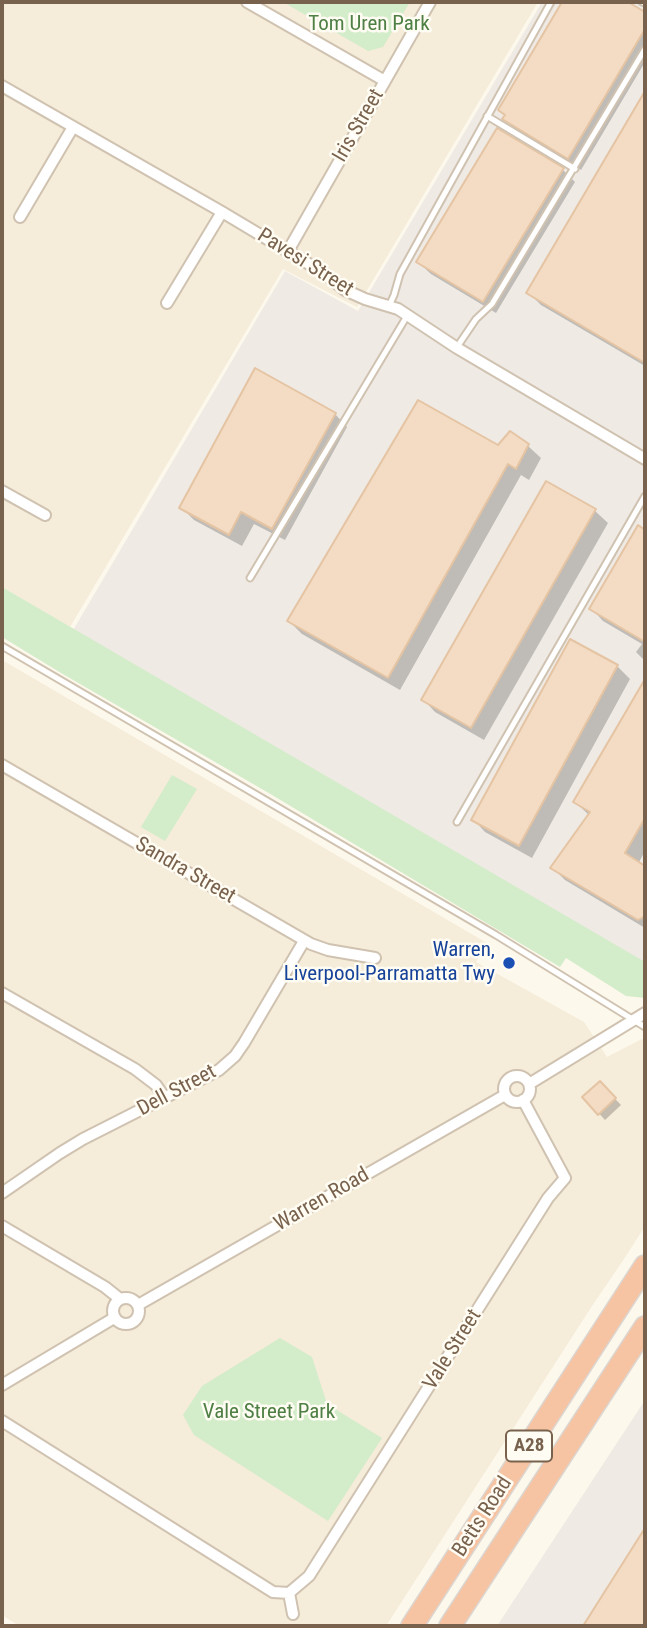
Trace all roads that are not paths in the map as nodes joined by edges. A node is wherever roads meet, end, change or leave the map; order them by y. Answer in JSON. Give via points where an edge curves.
{"nodes":[{"id":1,"x":247,"y":2,"type":"edge"},
{"id":2,"x":430,"y":2,"type":"edge"},
{"id":3,"x":551,"y":2,"type":"edge"},
{"id":4,"x":645,"y":49,"type":"edge"},
{"id":5,"x":384,"y":81,"type":"junction"},
{"id":6,"x":2,"y":86,"type":"edge"},
{"id":7,"x":488,"y":116,"type":"junction"},
{"id":8,"x":73,"y":127,"type":"junction"},
{"id":9,"x":575,"y":169,"type":"junction"},
{"id":10,"x":222,"y":212,"type":"junction"},
{"id":11,"x":20,"y":217,"type":"dead end"},
{"id":12,"x":288,"y":251,"type":"junction"},
{"id":13,"x":167,"y":303,"type":"dead end"},
{"id":14,"x":389,"y":306,"type":"junction"},
{"id":15,"x":408,"y":315,"type":"junction"},
{"id":16,"x":457,"y":348,"type":"junction"},
{"id":17,"x":645,"y":459,"type":"edge"},
{"id":18,"x":2,"y":491,"type":"edge"},
{"id":19,"x":645,"y":496,"type":"edge"},
{"id":20,"x":45,"y":515,"type":"dead end"},
{"id":21,"x":250,"y":578,"type":"dead end"},
{"id":22,"x":2,"y":646,"type":"edge"},
{"id":23,"x":2,"y":765,"type":"edge"},
{"id":24,"x":457,"y":822,"type":"dead end"},
{"id":25,"x":304,"y":941,"type":"junction"},
{"id":26,"x":375,"y":958,"type":"dead end"},
{"id":27,"x":2,"y":993,"type":"edge"},
{"id":28,"x":645,"y":1013,"type":"edge"},
{"id":29,"x":633,"y":1020,"type":"junction"},
{"id":30,"x":645,"y":1027,"type":"edge"},
{"id":31,"x":529,"y":1084,"type":"junction"},
{"id":32,"x":505,"y":1095,"type":"junction"},
{"id":33,"x":165,"y":1098,"type":"junction"},
{"id":34,"x":523,"y":1100,"type":"junction"},
{"id":35,"x":2,"y":1194,"type":"edge"},
{"id":36,"x":2,"y":1226,"type":"edge"},
{"id":37,"x":645,"y":1266,"type":"edge"},
{"id":38,"x":120,"y":1299,"type":"junction"},
{"id":39,"x":138,"y":1305,"type":"junction"},
{"id":40,"x":114,"y":1318,"type":"junction"},
{"id":41,"x":645,"y":1327,"type":"edge"},
{"id":42,"x":2,"y":1385,"type":"edge"},
{"id":43,"x":2,"y":1421,"type":"edge"},
{"id":44,"x":289,"y":1592,"type":"junction"},
{"id":45,"x":293,"y":1614,"type":"dead end"},
{"id":46,"x":412,"y":1626,"type":"edge"},
{"id":47,"x":450,"y":1626,"type":"edge"}],
"edges":[{"from":1,"to":5,"type":"street"},
{"from":2,"to":5,"type":"street","name":"Iris Street"},
{"from":3,"to":7,"type":"lane"},
{"from":4,"to":9,"type":"lane"},
{"from":5,"to":12,"type":"street","name":"Iris Street"},
{"from":6,"to":8,"type":"street","name":"Pavesi Street"},
{"from":7,"to":9,"type":"lane"},
{"from":7,"to":14,"type":"lane","via":[[400,274]]},
{"from":8,"to":10,"type":"street","name":"Pavesi Street"},
{"from":8,"to":11,"type":"street"},
{"from":9,"to":16,"type":"lane","via":[[492,304],[476,318]]},
{"from":10,"to":12,"type":"street","name":"Pavesi Street"},
{"from":10,"to":13,"type":"street"},
{"from":12,"to":14,"type":"street","name":"Pavesi Street","via":[[345,290]]},
{"from":14,"to":15,"type":"street","name":"Pavesi Street"},
{"from":15,"to":16,"type":"street","name":"Pavesi Street"},
{"from":15,"to":21,"type":"lane"},
{"from":16,"to":17,"type":"street","name":"Pavesi Street"},
{"from":18,"to":20,"type":"street"},
{"from":19,"to":24,"type":"lane"},
{"from":22,"to":29,"type":"lane"},
{"from":23,"to":25,"type":"street","name":"Sandra Street"},
{"from":25,"to":26,"type":"street","name":"Sandra Street"},
{"from":25,"to":33,"type":"street","name":"Dell Street","via":[[235,1056],[219,1070]]},
{"from":27,"to":33,"type":"street","via":[[135,1069]]},
{"from":28,"to":29,"type":"street"},
{"from":29,"to":30,"type":"lane"},
{"from":29,"to":31,"type":"street"},
{"from":31,"to":32,"type":"street","via":[[519,1076],[510,1077]]},
{"from":31,"to":34,"type":"street"},
{"from":32,"to":34,"type":"street"},
{"from":32,"to":39,"type":"street","name":"Warren Road"},
{"from":33,"to":35,"type":"street","name":"Dell Street","via":[[71,1146]]},
{"from":34,"to":44,"type":"street","name":"Vale Street","via":[[565,1178],[309,1576]]},
{"from":36,"to":38,"type":"street"},
{"from":37,"to":46,"type":"highway","name":"Betts Road","number":"A28"},
{"from":38,"to":39,"type":"street","via":[[129,1298]]},
{"from":38,"to":40,"type":"street","via":[[113,1307]]},
{"from":39,"to":40,"type":"street","via":[[139,1315],[133,1322],[121,1324]]},
{"from":40,"to":42,"type":"street"},
{"from":41,"to":47,"type":"highway","name":"Betts Road","number":"A28"},
{"from":43,"to":44,"type":"street","via":[[273,1592]]},
{"from":44,"to":45,"type":"street"}]}
